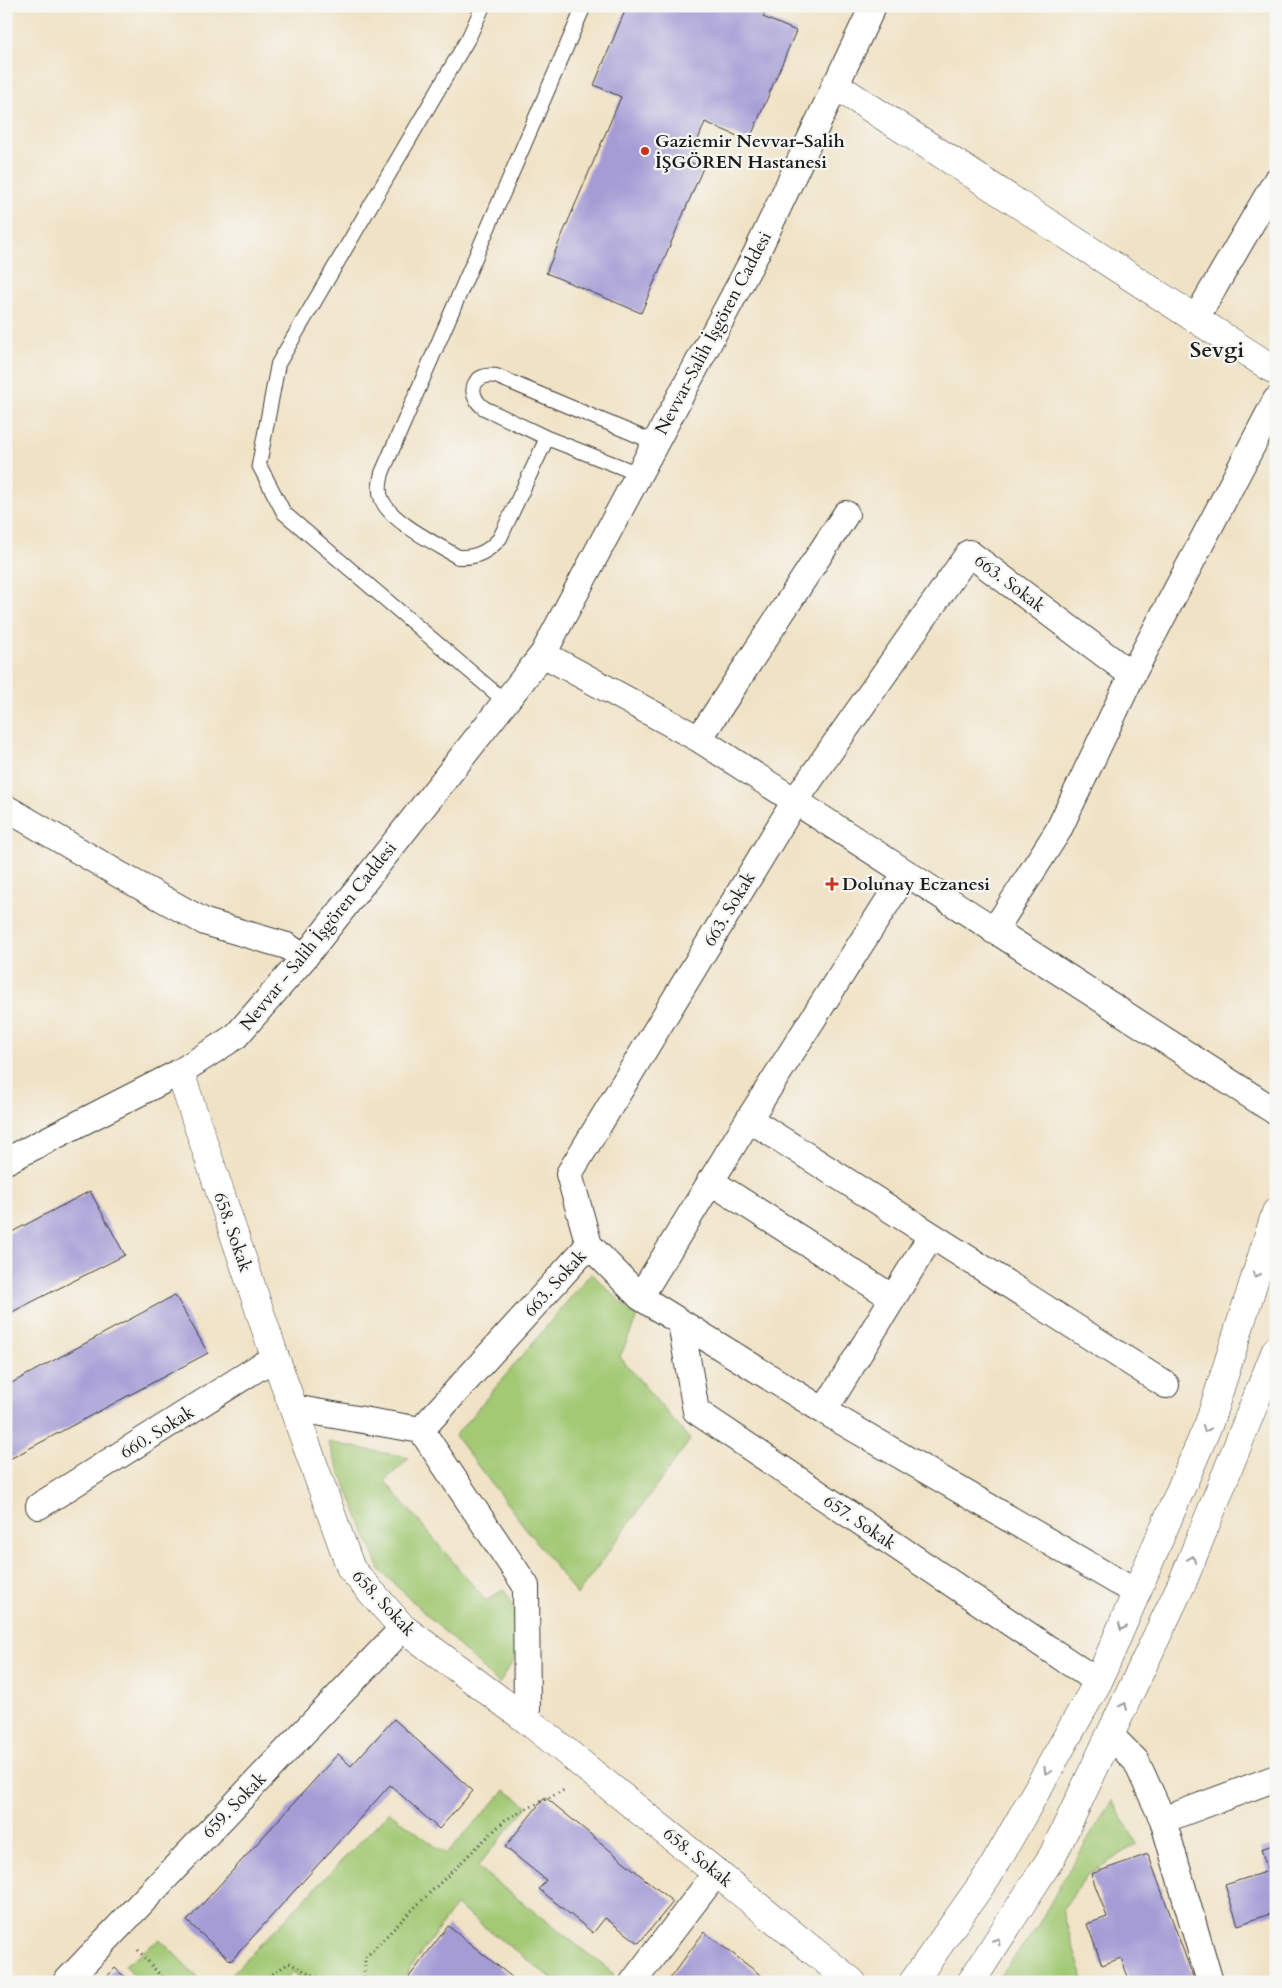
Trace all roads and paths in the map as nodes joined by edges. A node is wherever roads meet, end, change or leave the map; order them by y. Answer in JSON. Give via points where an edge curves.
{"nodes":[{"id":1,"x":483,"y":6,"type":"edge"},
{"id":2,"x":584,"y":6,"type":"edge"},
{"id":3,"x":873,"y":6,"type":"edge"},
{"id":4,"x":835,"y":86,"type":"junction"},
{"id":5,"x":1276,"y":181,"type":"edge"},
{"id":6,"x":1196,"y":318,"type":"junction"},
{"id":7,"x":1276,"y":371,"type":"edge"},
{"id":8,"x":1276,"y":400,"type":"edge"},
{"id":9,"x":547,"y":438,"type":"junction"},
{"id":10,"x":656,"y":443,"type":"junction"},
{"id":11,"x":639,"y":474,"type":"junction"},
{"id":12,"x":846,"y":514,"type":"dead end"},
{"id":13,"x":544,"y":654,"type":"junction"},
{"id":14,"x":1132,"y":675,"type":"junction"},
{"id":15,"x":506,"y":702,"type":"junction"},
{"id":16,"x":698,"y":739,"type":"junction"},
{"id":17,"x":795,"y":801,"type":"junction"},
{"id":18,"x":6,"y":808,"type":"edge"},
{"id":19,"x":906,"y":873,"type":"junction"},
{"id":20,"x":994,"y":931,"type":"junction"},
{"id":21,"x":304,"y":958,"type":"junction"},
{"id":22,"x":180,"y":1072,"type":"junction"},
{"id":23,"x":1276,"y":1112,"type":"edge"},
{"id":24,"x":749,"y":1119,"type":"junction"},
{"id":25,"x":6,"y":1161,"type":"edge"},
{"id":26,"x":710,"y":1181,"type":"junction"},
{"id":27,"x":1276,"y":1212,"type":"edge"},
{"id":28,"x":931,"y":1236,"type":"junction"},
{"id":29,"x":589,"y":1245,"type":"junction"},
{"id":30,"x":640,"y":1297,"type":"junction"},
{"id":31,"x":893,"y":1298,"type":"junction"},
{"id":32,"x":681,"y":1322,"type":"junction"},
{"id":33,"x":1276,"y":1350,"type":"edge"},
{"id":34,"x":275,"y":1356,"type":"junction"},
{"id":35,"x":1166,"y":1385,"type":"dead end"},
{"id":36,"x":293,"y":1408,"type":"junction"},
{"id":37,"x":824,"y":1411,"type":"junction"},
{"id":38,"x":421,"y":1430,"type":"junction"},
{"id":39,"x":38,"y":1506,"type":"dead end"},
{"id":40,"x":1138,"y":1593,"type":"junction"},
{"id":41,"x":403,"y":1628,"type":"junction"},
{"id":42,"x":1098,"y":1682,"type":"junction"},
{"id":43,"x":527,"y":1720,"type":"junction"},
{"id":44,"x":1110,"y":1735,"type":"junction"},
{"id":45,"x":595,"y":1774,"type":"junction"},
{"id":46,"x":1276,"y":1778,"type":"edge"},
{"id":47,"x":1163,"y":1820,"type":"junction"},
{"id":48,"x":717,"y":1872,"type":"junction"},
{"id":49,"x":117,"y":1927,"type":"junction"},
{"id":50,"x":66,"y":1982,"type":"edge"},
{"id":51,"x":166,"y":1982,"type":"edge"},
{"id":52,"x":260,"y":1982,"type":"edge"},
{"id":53,"x":326,"y":1982,"type":"edge"},
{"id":54,"x":364,"y":1982,"type":"edge"},
{"id":55,"x":633,"y":1982,"type":"edge"},
{"id":56,"x":852,"y":1982,"type":"edge"},
{"id":57,"x":913,"y":1982,"type":"edge"},
{"id":58,"x":971,"y":1982,"type":"edge"},
{"id":59,"x":1210,"y":1982,"type":"edge"}],
"edges":[{"from":1,"to":15,"type":"lane","via":[[278,364],[259,465],[284,513]]},
{"from":2,"to":9,"type":"lane","via":[[382,473],[381,498],[396,518],[458,557],[480,555],[500,538]]},
{"from":3,"to":4,"type":"street","name":"Nevvar-Salih İşgören Caddesi"},
{"from":4,"to":6,"type":"street"},
{"from":4,"to":10,"type":"street","name":"Nevvar-Salih İşgören Caddesi","via":[[756,254]]},
{"from":5,"to":6,"type":"street"},
{"from":6,"to":7,"type":"street"},
{"from":8,"to":14,"type":"street"},
{"from":9,"to":10,"type":"lane","via":[[484,408],[473,396],[477,381],[489,374],[496,376]]},
{"from":9,"to":11,"type":"lane"},
{"from":10,"to":11,"type":"street","name":"Nevvar-Salih İşgören Caddesi"},
{"from":11,"to":13,"type":"street","name":"Nevvar-Salih İşgören Caddesi"},
{"from":12,"to":16,"type":"street"},
{"from":13,"to":15,"type":"street","name":"Nevvar - Salih İşgören Caddesi"},
{"from":13,"to":16,"type":"street"},
{"from":14,"to":17,"type":"street","name":"663. Sokak","via":[[969,553]]},
{"from":14,"to":20,"type":"street","via":[[1058,831]]},
{"from":15,"to":21,"type":"street","name":"Nevvar - Salih İşgören Caddesi"},
{"from":16,"to":17,"type":"street"},
{"from":17,"to":19,"type":"street"},
{"from":17,"to":29,"type":"street","name":"663. Sokak","via":[[569,1174]]},
{"from":18,"to":21,"type":"street","via":[[205,922],[287,946]]},
{"from":19,"to":20,"type":"street"},
{"from":19,"to":24,"type":"street"},
{"from":20,"to":23,"type":"street"},
{"from":21,"to":22,"type":"street","name":"Nevvar - Salih İşgören Caddesi","via":[[236,1036]]},
{"from":22,"to":25,"type":"street","name":"Nevvar - Salih İşgören Caddesi"},
{"from":22,"to":34,"type":"street","name":"658. Sokak"},
{"from":24,"to":26,"type":"street"},
{"from":24,"to":28,"type":"street"},
{"from":26,"to":30,"type":"street"},
{"from":26,"to":31,"type":"street"},
{"from":27,"to":40,"type":"street","one_way":true,"via":[[1209,1423]]},
{"from":28,"to":31,"type":"street"},
{"from":28,"to":35,"type":"street"},
{"from":29,"to":30,"type":"street"},
{"from":29,"to":38,"type":"street","name":"663. Sokak"},
{"from":30,"to":32,"type":"street"},
{"from":31,"to":37,"type":"street"},
{"from":32,"to":37,"type":"street"},
{"from":32,"to":42,"type":"street","name":"657. Sokak","via":[[696,1411]]},
{"from":44,"to":33,"type":"street","one_way":true,"via":[[1183,1581]]},
{"from":34,"to":36,"type":"street","name":"658. Sokak"},
{"from":34,"to":39,"type":"street","name":"660. Sokak"},
{"from":36,"to":38,"type":"street"},
{"from":36,"to":41,"type":"street","name":"658. Sokak","via":[[351,1569]]},
{"from":37,"to":40,"type":"street"},
{"from":38,"to":43,"type":"street","via":[[526,1586]]},
{"from":40,"to":42,"type":"street","one_way":true},
{"from":41,"to":43,"type":"street","name":"658. Sokak"},
{"from":41,"to":49,"type":"street","name":"659. Sokak"},
{"from":42,"to":57,"type":"street","one_way":true,"via":[[991,1872]]},
{"from":43,"to":45,"type":"street","name":"658. Sokak"},
{"from":44,"to":47,"type":"street","via":[[1136,1762]]},
{"from":58,"to":44,"type":"street","one_way":true,"via":[[1053,1855]]},
{"from":45,"to":48,"type":"street","name":"658. Sokak"},
{"from":45,"to":54,"type":"path","via":[[505,1820],[365,1958]]},
{"from":46,"to":47,"type":"street"},
{"from":47,"to":59,"type":"street"},
{"from":48,"to":55,"type":"street"},
{"from":48,"to":56,"type":"street","name":"658. Sokak"},
{"from":49,"to":50,"type":"street","name":"659. Sokak"},
{"from":49,"to":51,"type":"path"},
{"from":52,"to":53,"type":"path","via":[[289,1963]]}]}
